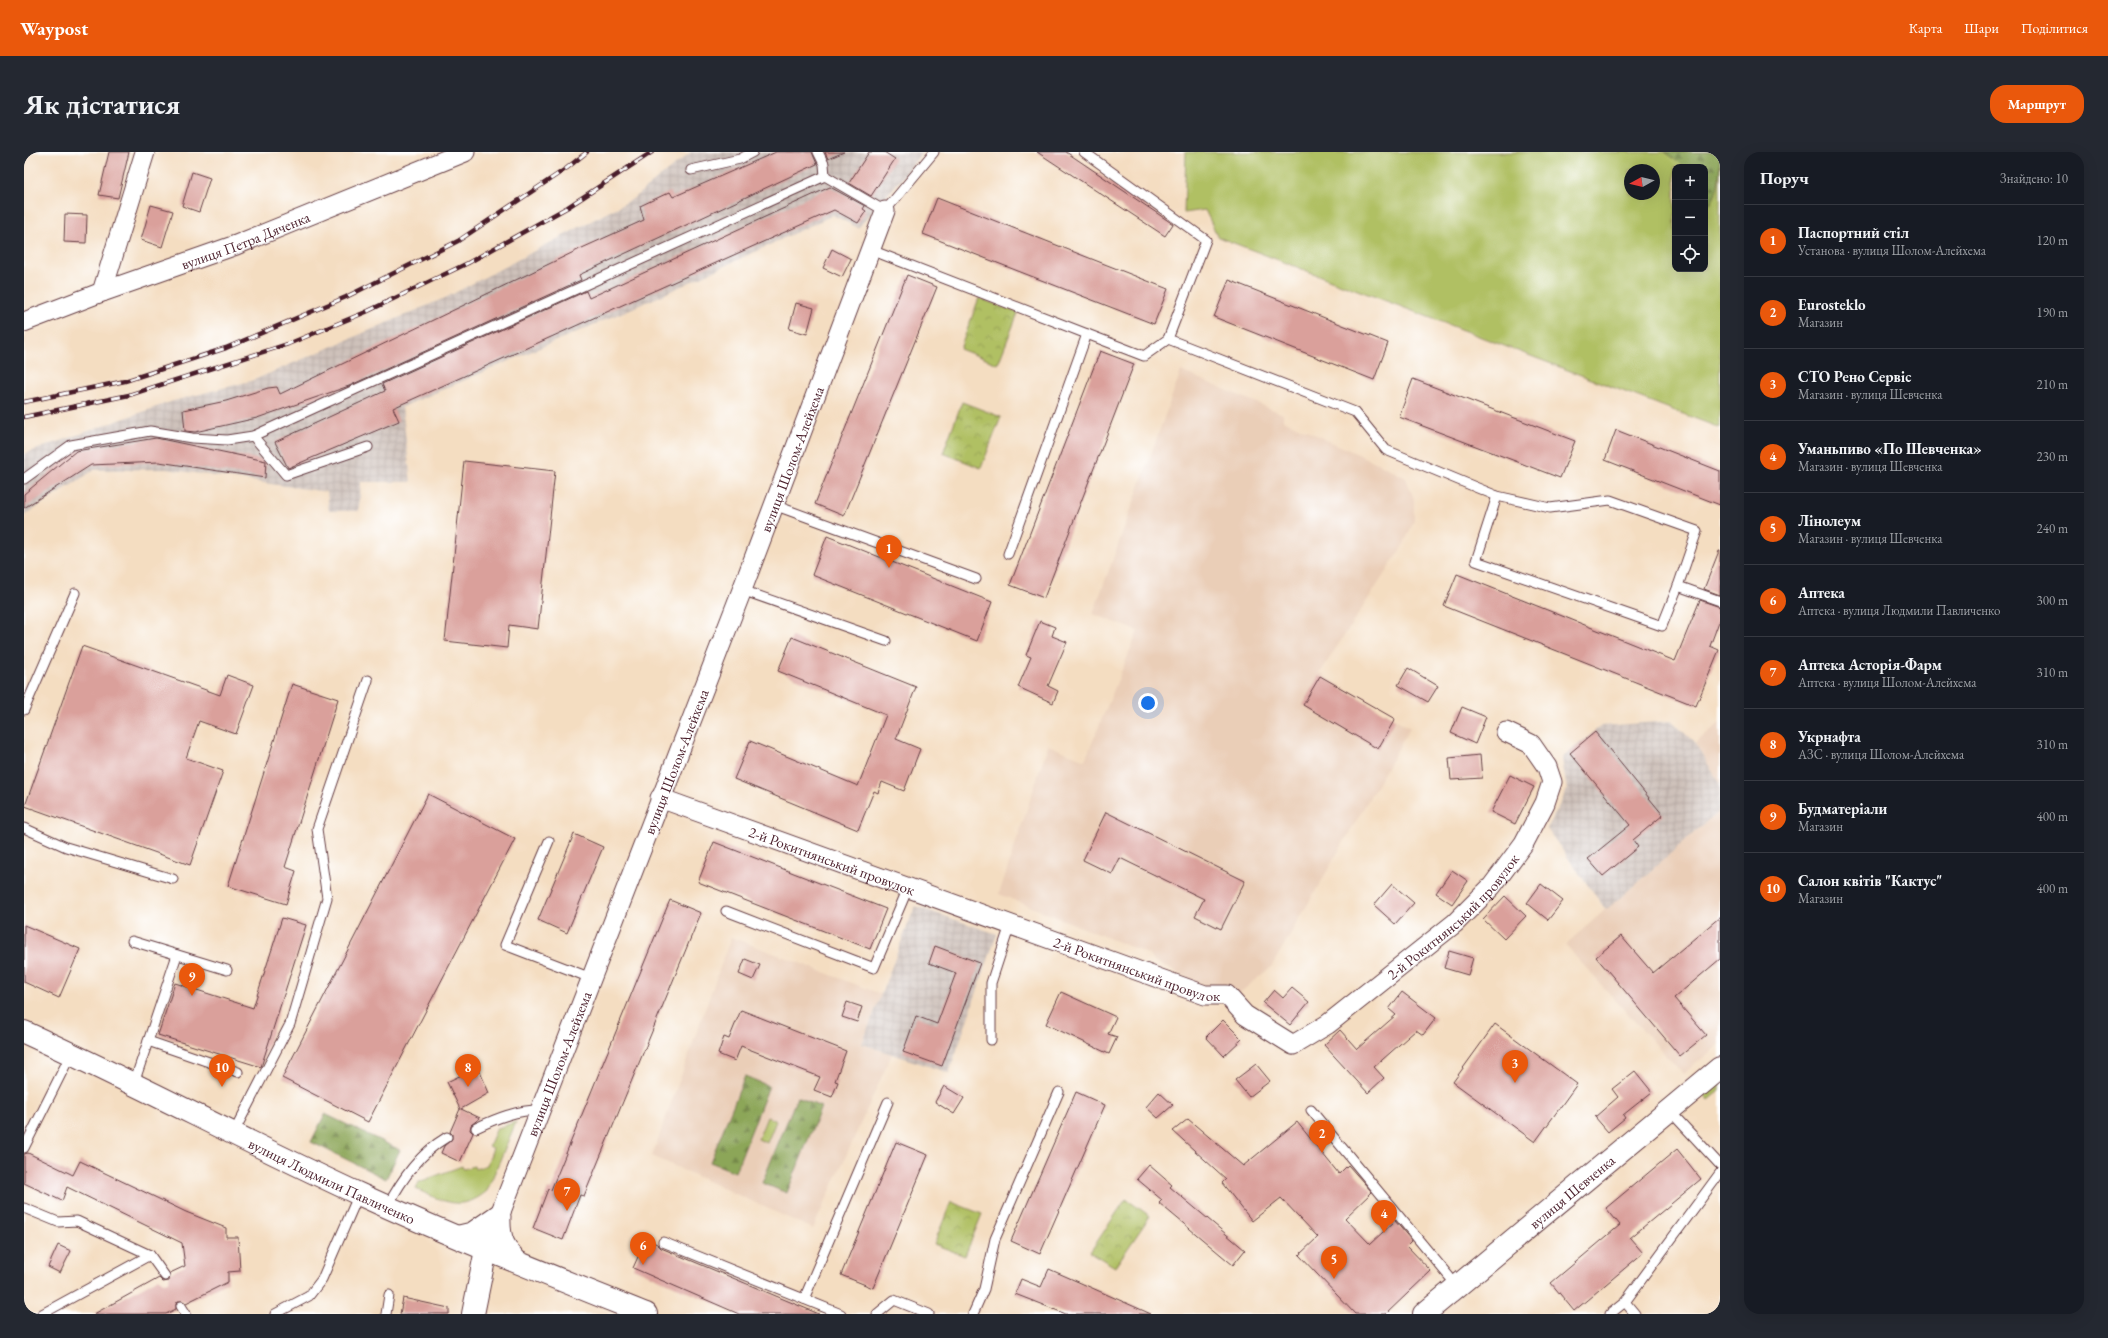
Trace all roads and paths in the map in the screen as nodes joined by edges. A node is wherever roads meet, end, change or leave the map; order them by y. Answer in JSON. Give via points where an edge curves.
{"nodes":[{"id":1,"x":145,"y":152,"type":"edge"},
{"id":2,"x":465,"y":152,"type":"edge"},
{"id":3,"x":753,"y":152,"type":"edge"},
{"id":4,"x":818,"y":152,"type":"edge"},
{"id":5,"x":934,"y":152,"type":"edge"},
{"id":6,"x":1084,"y":152,"type":"edge"},
{"id":7,"x":691,"y":170,"type":"dead end"},
{"id":8,"x":825,"y":176,"type":"junction"},
{"id":9,"x":885,"y":211,"type":"junction"},
{"id":10,"x":871,"y":250,"type":"junction"},
{"id":11,"x":102,"y":292,"type":"junction"},
{"id":12,"x":24,"y":322,"type":"edge"},
{"id":13,"x":1087,"y":334,"type":"junction"},
{"id":14,"x":1168,"y":339,"type":"junction"},
{"id":15,"x":253,"y":436,"type":"junction"},
{"id":16,"x":368,"y":447,"type":"dead end"},
{"id":17,"x":24,"y":479,"type":"edge"},
{"id":18,"x":1497,"y":496,"type":"junction"},
{"id":19,"x":774,"y":505,"type":"junction"},
{"id":20,"x":1008,"y":554,"type":"dead end"},
{"id":21,"x":976,"y":578,"type":"dead end"},
{"id":22,"x":1678,"y":586,"type":"junction"},
{"id":23,"x":742,"y":590,"type":"junction"},
{"id":24,"x":75,"y":593,"type":"dead end"},
{"id":25,"x":1720,"y":601,"type":"edge"},
{"id":26,"x":886,"y":641,"type":"dead end"},
{"id":27,"x":368,"y":680,"type":"dead end"},
{"id":28,"x":24,"y":710,"type":"edge"},
{"id":29,"x":1506,"y":732,"type":"dead end"},
{"id":30,"x":660,"y":798,"type":"junction"},
{"id":31,"x":24,"y":828,"type":"edge"},
{"id":32,"x":549,"y":841,"type":"dead end"},
{"id":33,"x":173,"y":879,"type":"dead end"},
{"id":34,"x":908,"y":888,"type":"junction"},
{"id":35,"x":726,"y":912,"type":"dead end"},
{"id":36,"x":1010,"y":925,"type":"junction"},
{"id":37,"x":132,"y":941,"type":"dead end"},
{"id":38,"x":177,"y":955,"type":"junction"},
{"id":39,"x":228,"y":970,"type":"dead end"},
{"id":40,"x":591,"y":978,"type":"junction"},
{"id":41,"x":24,"y":1032,"type":"edge"},
{"id":42,"x":991,"y":1040,"type":"dead end"},
{"id":43,"x":148,"y":1041,"type":"junction"},
{"id":44,"x":72,"y":1054,"type":"junction"},
{"id":45,"x":1720,"y":1068,"type":"edge"},
{"id":46,"x":238,"y":1072,"type":"dead end"},
{"id":47,"x":134,"y":1083,"type":"junction"},
{"id":48,"x":1059,"y":1092,"type":"dead end"},
{"id":49,"x":888,"y":1102,"type":"dead end"},
{"id":50,"x":540,"y":1110,"type":"junction"},
{"id":51,"x":1311,"y":1110,"type":"dead end"},
{"id":52,"x":1669,"y":1110,"type":"junction"},
{"id":53,"x":476,"y":1128,"type":"dead end"},
{"id":54,"x":233,"y":1134,"type":"junction"},
{"id":55,"x":447,"y":1137,"type":"dead end"},
{"id":56,"x":24,"y":1148,"type":"edge"},
{"id":57,"x":1720,"y":1165,"type":"edge"},
{"id":58,"x":1720,"y":1174,"type":"edge"},
{"id":59,"x":359,"y":1194,"type":"junction"},
{"id":60,"x":387,"y":1206,"type":"junction"},
{"id":61,"x":24,"y":1208,"type":"edge"},
{"id":62,"x":501,"y":1212,"type":"junction"},
{"id":63,"x":455,"y":1236,"type":"junction"},
{"id":64,"x":663,"y":1242,"type":"dead end"},
{"id":65,"x":486,"y":1250,"type":"junction"},
{"id":66,"x":150,"y":1255,"type":"junction"},
{"id":67,"x":521,"y":1264,"type":"junction"},
{"id":68,"x":165,"y":1276,"type":"dead end"},
{"id":69,"x":1457,"y":1286,"type":"junction"},
{"id":70,"x":478,"y":1291,"type":"junction"},
{"id":71,"x":389,"y":1295,"type":"dead end"},
{"id":72,"x":804,"y":1299,"type":"junction"},
{"id":73,"x":1625,"y":1302,"type":"junction"},
{"id":74,"x":42,"y":1314,"type":"edge"},
{"id":75,"x":275,"y":1314,"type":"edge"},
{"id":76,"x":386,"y":1314,"type":"edge"},
{"id":77,"x":473,"y":1314,"type":"edge"},
{"id":78,"x":646,"y":1314,"type":"edge"},
{"id":79,"x":841,"y":1314,"type":"edge"},
{"id":80,"x":877,"y":1314,"type":"edge"},
{"id":81,"x":929,"y":1314,"type":"edge"},
{"id":82,"x":973,"y":1314,"type":"edge"},
{"id":83,"x":1424,"y":1314,"type":"edge"},
{"id":84,"x":1610,"y":1314,"type":"edge"},
{"id":85,"x":1635,"y":1314,"type":"edge"}],
"edges":[{"from":1,"to":11,"type":"street"},
{"from":2,"to":11,"type":"street","name":"вулиця Петра Дяченка","via":[[236,245]]},
{"from":3,"to":7,"type":"lane","via":[[740,159]]},
{"from":4,"to":8,"type":"lane","via":[[824,164]]},
{"from":5,"to":9,"type":"lane"},
{"from":6,"to":14,"type":"lane","via":[[1206,240]]},
{"from":8,"to":9,"type":"lane"},
{"from":8,"to":15,"type":"lane"},
{"from":9,"to":10,"type":"street","name":"вулиця Шолом-Алейхема"},
{"from":10,"to":13,"type":"lane"},
{"from":10,"to":19,"type":"street","name":"вулиця Шолом-Алейхема"},
{"from":11,"to":12,"type":"street","name":"вулиця Петра Дяченка"},
{"from":13,"to":14,"type":"lane","via":[[1144,356]]},
{"from":13,"to":20,"type":"lane"},
{"from":14,"to":18,"type":"lane","via":[[1355,412],[1386,450]]},
{"from":15,"to":16,"type":"lane","via":[[286,475]]},
{"from":15,"to":17,"type":"lane","via":[[227,440],[192,438],[150,431],[71,445]]},
{"from":18,"to":22,"type":"lane","via":[[1550,508],[1610,500],[1697,531]]},
{"from":18,"to":22,"type":"lane","via":[[1476,561],[1662,626]]},
{"from":19,"to":21,"type":"lane"},
{"from":19,"to":23,"type":"street","name":"вулиця Шолом-Алейхема"},
{"from":22,"to":25,"type":"lane"},
{"from":23,"to":26,"type":"lane"},
{"from":23,"to":30,"type":"street","name":"вулиця Шолом-Алейхема"},
{"from":24,"to":28,"type":"lane"},
{"from":27,"to":54,"type":"lane","via":[[317,829],[327,898],[292,1016]]},
{"from":29,"to":36,"type":"street","name":"2-й Рокитнянський провулок","via":[[1532,744],[1547,767],[1552,782],[1545,803],[1524,842],[1492,886],[1455,923],[1328,1024],[1293,1045],[1245,1015],[1227,995],[1204,995]]},
{"from":30,"to":34,"type":"street","name":"2-й Рокитнянський провулок"},
{"from":30,"to":40,"type":"street","name":"вулиця Шолом-Алейхема"},
{"from":31,"to":33,"type":"lane","via":[[66,847]]},
{"from":32,"to":40,"type":"lane","via":[[505,946]]},
{"from":34,"to":35,"type":"lane","via":[[874,968]]},
{"from":34,"to":36,"type":"street","name":"2-й Рокитнянський провулок"},
{"from":36,"to":42,"type":"lane","via":[[991,983]]},
{"from":37,"to":38,"type":"lane"},
{"from":38,"to":39,"type":"lane"},
{"from":38,"to":43,"type":"lane"},
{"from":40,"to":50,"type":"street","name":"вулиця Шолом-Алейхема"},
{"from":41,"to":44,"type":"main road","name":"вулиця Людмили Павличенко"},
{"from":43,"to":46,"type":"lane"},
{"from":43,"to":47,"type":"lane"},
{"from":44,"to":47,"type":"main road","name":"вулиця Людмили Павличенко"},
{"from":44,"to":56,"type":"lane"},
{"from":45,"to":52,"type":"main road","name":"вулиця Шевченка"},
{"from":47,"to":54,"type":"main road","name":"вулиця Людмили Павличенко"},
{"from":48,"to":82,"type":"lane","via":[[995,1239],[984,1289]]},
{"from":49,"to":72,"type":"lane"},
{"from":50,"to":53,"type":"lane","via":[[526,1110]]},
{"from":50,"to":62,"type":"street","name":"вулиця Шолом-Алейхема"},
{"from":51,"to":69,"type":"lane"},
{"from":52,"to":57,"type":"lane"},
{"from":52,"to":69,"type":"main road","name":"вулиця Шевченка"},
{"from":54,"to":59,"type":"main road","name":"вулиця Людмили Павличенко"},
{"from":55,"to":60,"type":"lane","via":[[432,1146],[401,1181]]},
{"from":58,"to":73,"type":"lane"},
{"from":59,"to":60,"type":"main road","name":"вулиця Людмили Павличенко"},
{"from":59,"to":75,"type":"lane","via":[[322,1279],[309,1296]]},
{"from":60,"to":63,"type":"main road","name":"вулиця Людмили Павличенко"},
{"from":61,"to":66,"type":"lane","via":[[58,1222],[77,1221]]},
{"from":62,"to":63,"type":"street","via":[[472,1232]]},
{"from":62,"to":65,"type":"street","name":"вулиця Шолом-Алейхема"},
{"from":62,"to":67,"type":"street","via":[[500,1234],[508,1249]]},
{"from":63,"to":65,"type":"main road","name":"вулиця Людмили Павличенко"},
{"from":63,"to":70,"type":"main road","via":[[468,1254]]},
{"from":64,"to":72,"type":"lane"},
{"from":65,"to":67,"type":"main road","name":"вулиця Людмили Павличенко"},
{"from":65,"to":70,"type":"main road","name":"вулиця Шолом-Алейхема"},
{"from":66,"to":68,"type":"lane"},
{"from":66,"to":74,"type":"lane"},
{"from":67,"to":70,"type":"main road","via":[[490,1276]]},
{"from":67,"to":78,"type":"main road","name":"вулиця Людмили Павличенко"},
{"from":69,"to":83,"type":"main road","name":"вулиця Шевченка"},
{"from":70,"to":77,"type":"main road","name":"вулиця Шолом-Алейхема"},
{"from":71,"to":76,"type":"lane"},
{"from":72,"to":79,"type":"lane"},
{"from":73,"to":84,"type":"lane"},
{"from":73,"to":85,"type":"lane"},
{"from":80,"to":81,"type":"lane","via":[[894,1300]]}]}
